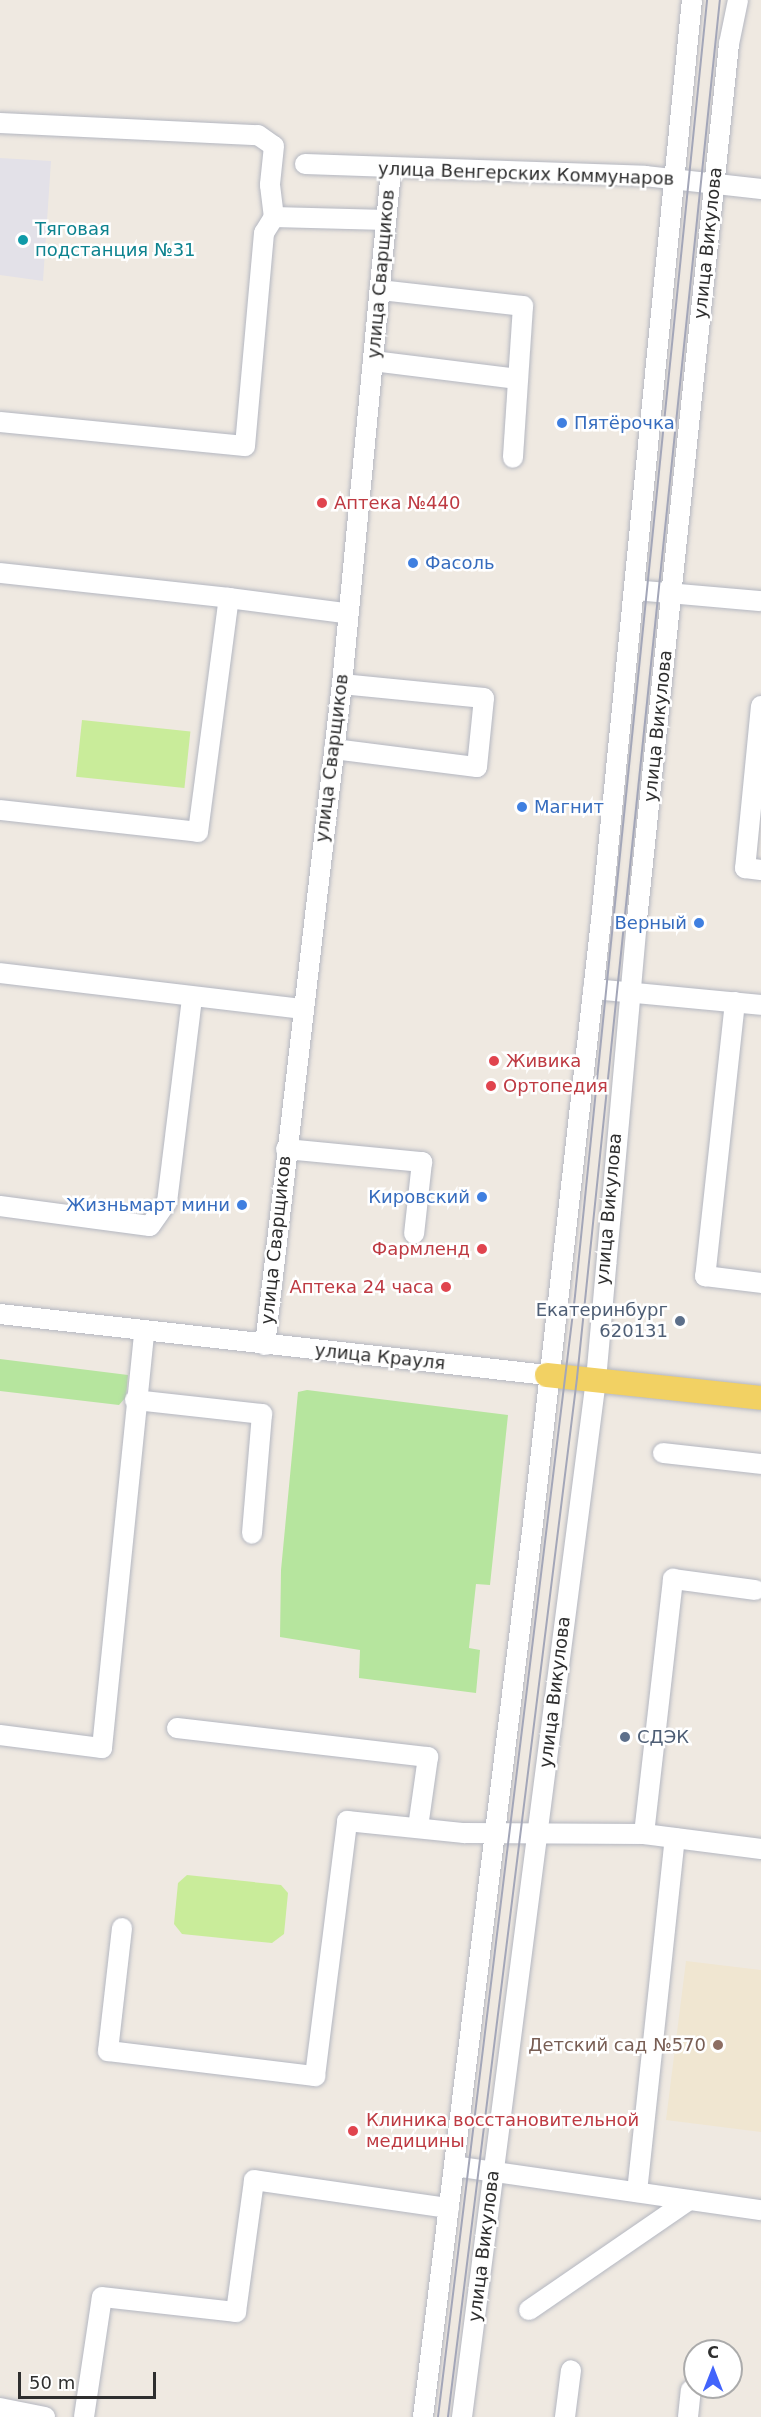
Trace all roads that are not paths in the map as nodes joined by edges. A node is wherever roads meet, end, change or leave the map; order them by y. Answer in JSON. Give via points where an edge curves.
{"nodes":[{"id":1,"x":692,"y":0,"type":"edge"},
{"id":2,"x":738,"y":0,"type":"edge"},
{"id":3,"x":0,"y":123,"type":"edge"},
{"id":4,"x":305,"y":164,"type":"dead end"},
{"id":5,"x":391,"y":170,"type":"junction"},
{"id":6,"x":676,"y":179,"type":"junction"},
{"id":7,"x":715,"y":182,"type":"junction"},
{"id":8,"x":761,"y":189,"type":"edge"},
{"id":9,"x":274,"y":217,"type":"junction"},
{"id":10,"x":386,"y":220,"type":"junction"},
{"id":11,"x":380,"y":290,"type":"junction"},
{"id":12,"x":373,"y":361,"type":"junction"},
{"id":13,"x":518,"y":379,"type":"junction"},
{"id":14,"x":0,"y":422,"type":"edge"},
{"id":15,"x":513,"y":458,"type":"dead end"},
{"id":16,"x":0,"y":573,"type":"edge"},
{"id":17,"x":634,"y":590,"type":"junction"},
{"id":18,"x":672,"y":593,"type":"junction"},
{"id":19,"x":229,"y":598,"type":"junction"},
{"id":20,"x":761,"y":601,"type":"edge"},
{"id":21,"x":344,"y":613,"type":"junction"},
{"id":22,"x":342,"y":684,"type":"junction"},
{"id":23,"x":761,"y":706,"type":"edge"},
{"id":24,"x":334,"y":748,"type":"junction"},
{"id":25,"x":0,"y":810,"type":"edge"},
{"id":26,"x":761,"y":870,"type":"edge"},
{"id":27,"x":0,"y":973,"type":"edge"},
{"id":28,"x":593,"y":989,"type":"junction"},
{"id":29,"x":630,"y":992,"type":"junction"},
{"id":30,"x":192,"y":999,"type":"junction"},
{"id":31,"x":735,"y":1002,"type":"junction"},
{"id":32,"x":761,"y":1005,"type":"edge"},
{"id":33,"x":300,"y":1009,"type":"junction"},
{"id":34,"x":286,"y":1149,"type":"junction"},
{"id":35,"x":0,"y":1206,"type":"edge"},
{"id":36,"x":414,"y":1234,"type":"dead end"},
{"id":37,"x":761,"y":1283,"type":"edge"},
{"id":38,"x":0,"y":1314,"type":"edge"},
{"id":39,"x":144,"y":1331,"type":"junction"},
{"id":40,"x":265,"y":1345,"type":"junction"},
{"id":41,"x":547,"y":1375,"type":"junction"},
{"id":42,"x":596,"y":1380,"type":"junction"},
{"id":43,"x":761,"y":1398,"type":"edge"},
{"id":44,"x":135,"y":1400,"type":"junction"},
{"id":45,"x":663,"y":1453,"type":"dead end"},
{"id":46,"x":761,"y":1464,"type":"edge"},
{"id":47,"x":252,"y":1534,"type":"dead end"},
{"id":48,"x":755,"y":1590,"type":"dead end"},
{"id":49,"x":177,"y":1728,"type":"dead end"},
{"id":50,"x":0,"y":1734,"type":"edge"},
{"id":51,"x":418,"y":1827,"type":"junction"},
{"id":52,"x":537,"y":1831,"type":"junction"},
{"id":53,"x":495,"y":1832,"type":"junction"},
{"id":54,"x":644,"y":1834,"type":"junction"},
{"id":55,"x":675,"y":1838,"type":"junction"},
{"id":56,"x":761,"y":1849,"type":"edge"},
{"id":57,"x":122,"y":1928,"type":"dead end"},
{"id":58,"x":454,"y":2166,"type":"junction"},
{"id":59,"x":493,"y":2171,"type":"junction"},
{"id":60,"x":637,"y":2193,"type":"junction"},
{"id":61,"x":689,"y":2200,"type":"junction"},
{"id":62,"x":449,"y":2208,"type":"junction"},
{"id":63,"x":761,"y":2210,"type":"edge"},
{"id":64,"x":529,"y":2310,"type":"dead end"},
{"id":65,"x":571,"y":2370,"type":"dead end"},
{"id":66,"x":690,"y":2399,"type":"edge"},
{"id":67,"x":0,"y":2408,"type":"edge"},
{"id":68,"x":45,"y":2417,"type":"edge"},
{"id":69,"x":84,"y":2417,"type":"edge"},
{"id":70,"x":423,"y":2417,"type":"edge"},
{"id":71,"x":462,"y":2417,"type":"edge"},
{"id":72,"x":565,"y":2417,"type":"edge"},
{"id":73,"x":688,"y":2417,"type":"edge"}],
"edges":[{"from":1,"to":6,"type":"street","name":"улица Викулова"},
{"from":2,"to":7,"type":"street","name":"улица Викулова"},
{"from":3,"to":9,"type":"street","via":[[258,135],[274,146],[270,185]]},
{"from":4,"to":5,"type":"street","name":"улица Венгерских Коммунаров"},
{"from":5,"to":6,"type":"street","name":"улица Венгерских Коммунаров"},
{"from":5,"to":10,"type":"street","name":"улица Сварщиков"},
{"from":6,"to":7,"type":"street","name":"улица Венгерских Коммунаров"},
{"from":6,"to":17,"type":"street","name":"улица Викулова"},
{"from":7,"to":8,"type":"street","name":"улица Венгерских Коммунаров"},
{"from":7,"to":18,"type":"street","name":"улица Викулова"},
{"from":9,"to":10,"type":"street"},
{"from":9,"to":14,"type":"street","via":[[264,233],[245,446]]},
{"from":10,"to":11,"type":"street","name":"улица Сварщиков"},
{"from":11,"to":12,"type":"street","name":"улица Сварщиков"},
{"from":11,"to":13,"type":"street","via":[[523,306]]},
{"from":12,"to":13,"type":"street"},
{"from":12,"to":21,"type":"street","name":"улица Сварщиков"},
{"from":13,"to":15,"type":"street"},
{"from":16,"to":19,"type":"street"},
{"from":17,"to":18,"type":"street"},
{"from":17,"to":28,"type":"street","name":"улица Викулова"},
{"from":18,"to":20,"type":"street"},
{"from":18,"to":29,"type":"street","name":"улица Викулова"},
{"from":19,"to":21,"type":"street"},
{"from":19,"to":25,"type":"street","via":[[198,832]]},
{"from":21,"to":22,"type":"street","name":"улица Сварщиков"},
{"from":22,"to":24,"type":"street","name":"улица Сварщиков"},
{"from":22,"to":24,"type":"street","via":[[484,698],[477,767]]},
{"from":23,"to":26,"type":"street","via":[[745,868]]},
{"from":24,"to":33,"type":"street","name":"улица Сварщиков"},
{"from":27,"to":30,"type":"street"},
{"from":28,"to":29,"type":"street"},
{"from":28,"to":41,"type":"street","name":"улица Викулова"},
{"from":29,"to":31,"type":"street"},
{"from":29,"to":42,"type":"street","name":"улица Викулова"},
{"from":30,"to":33,"type":"street"},
{"from":30,"to":35,"type":"street","via":[[167,1202],[150,1226]]},
{"from":31,"to":32,"type":"street"},
{"from":31,"to":37,"type":"street","via":[[705,1276]]},
{"from":33,"to":34,"type":"street","name":"улица Сварщиков"},
{"from":34,"to":36,"type":"street","via":[[422,1162]]},
{"from":34,"to":40,"type":"street","name":"улица Сварщиков"},
{"from":38,"to":39,"type":"street","name":"улица Крауля"},
{"from":39,"to":40,"type":"street","name":"улица Крауля"},
{"from":39,"to":44,"type":"street"},
{"from":40,"to":41,"type":"street","name":"улица Крауля"},
{"from":41,"to":42,"type":"main road","name":"улица Крауля"},
{"from":41,"to":53,"type":"street","name":"улица Викулова"},
{"from":42,"to":43,"type":"main road","name":"улица Крауля"},
{"from":42,"to":52,"type":"street","name":"улица Викулова"},
{"from":44,"to":47,"type":"street","via":[[262,1414]]},
{"from":44,"to":50,"type":"street","via":[[102,1748]]},
{"from":45,"to":46,"type":"street"},
{"from":48,"to":54,"type":"street","via":[[673,1579]]},
{"from":49,"to":51,"type":"street","via":[[428,1757]]},
{"from":51,"to":53,"type":"street"},
{"from":51,"to":57,"type":"street","via":[[347,1821],[315,2076],[108,2051]]},
{"from":52,"to":53,"type":"street"},
{"from":52,"to":54,"type":"street"},
{"from":52,"to":59,"type":"street","name":"улица Викулова"},
{"from":53,"to":58,"type":"street","name":"улица Викулова"},
{"from":54,"to":55,"type":"street"},
{"from":55,"to":56,"type":"street"},
{"from":55,"to":60,"type":"street"},
{"from":58,"to":59,"type":"street"},
{"from":58,"to":62,"type":"street","name":"улица Викулова"},
{"from":59,"to":60,"type":"street"},
{"from":59,"to":71,"type":"street","name":"улица Викулова"},
{"from":60,"to":61,"type":"street"},
{"from":61,"to":63,"type":"street"},
{"from":61,"to":64,"type":"street"},
{"from":62,"to":69,"type":"street","via":[[254,2180],[237,2312],[102,2297]]},
{"from":62,"to":70,"type":"street","name":"улица Викулова"},
{"from":65,"to":72,"type":"street"},
{"from":66,"to":73,"type":"street"},
{"from":67,"to":68,"type":"street"}]}
